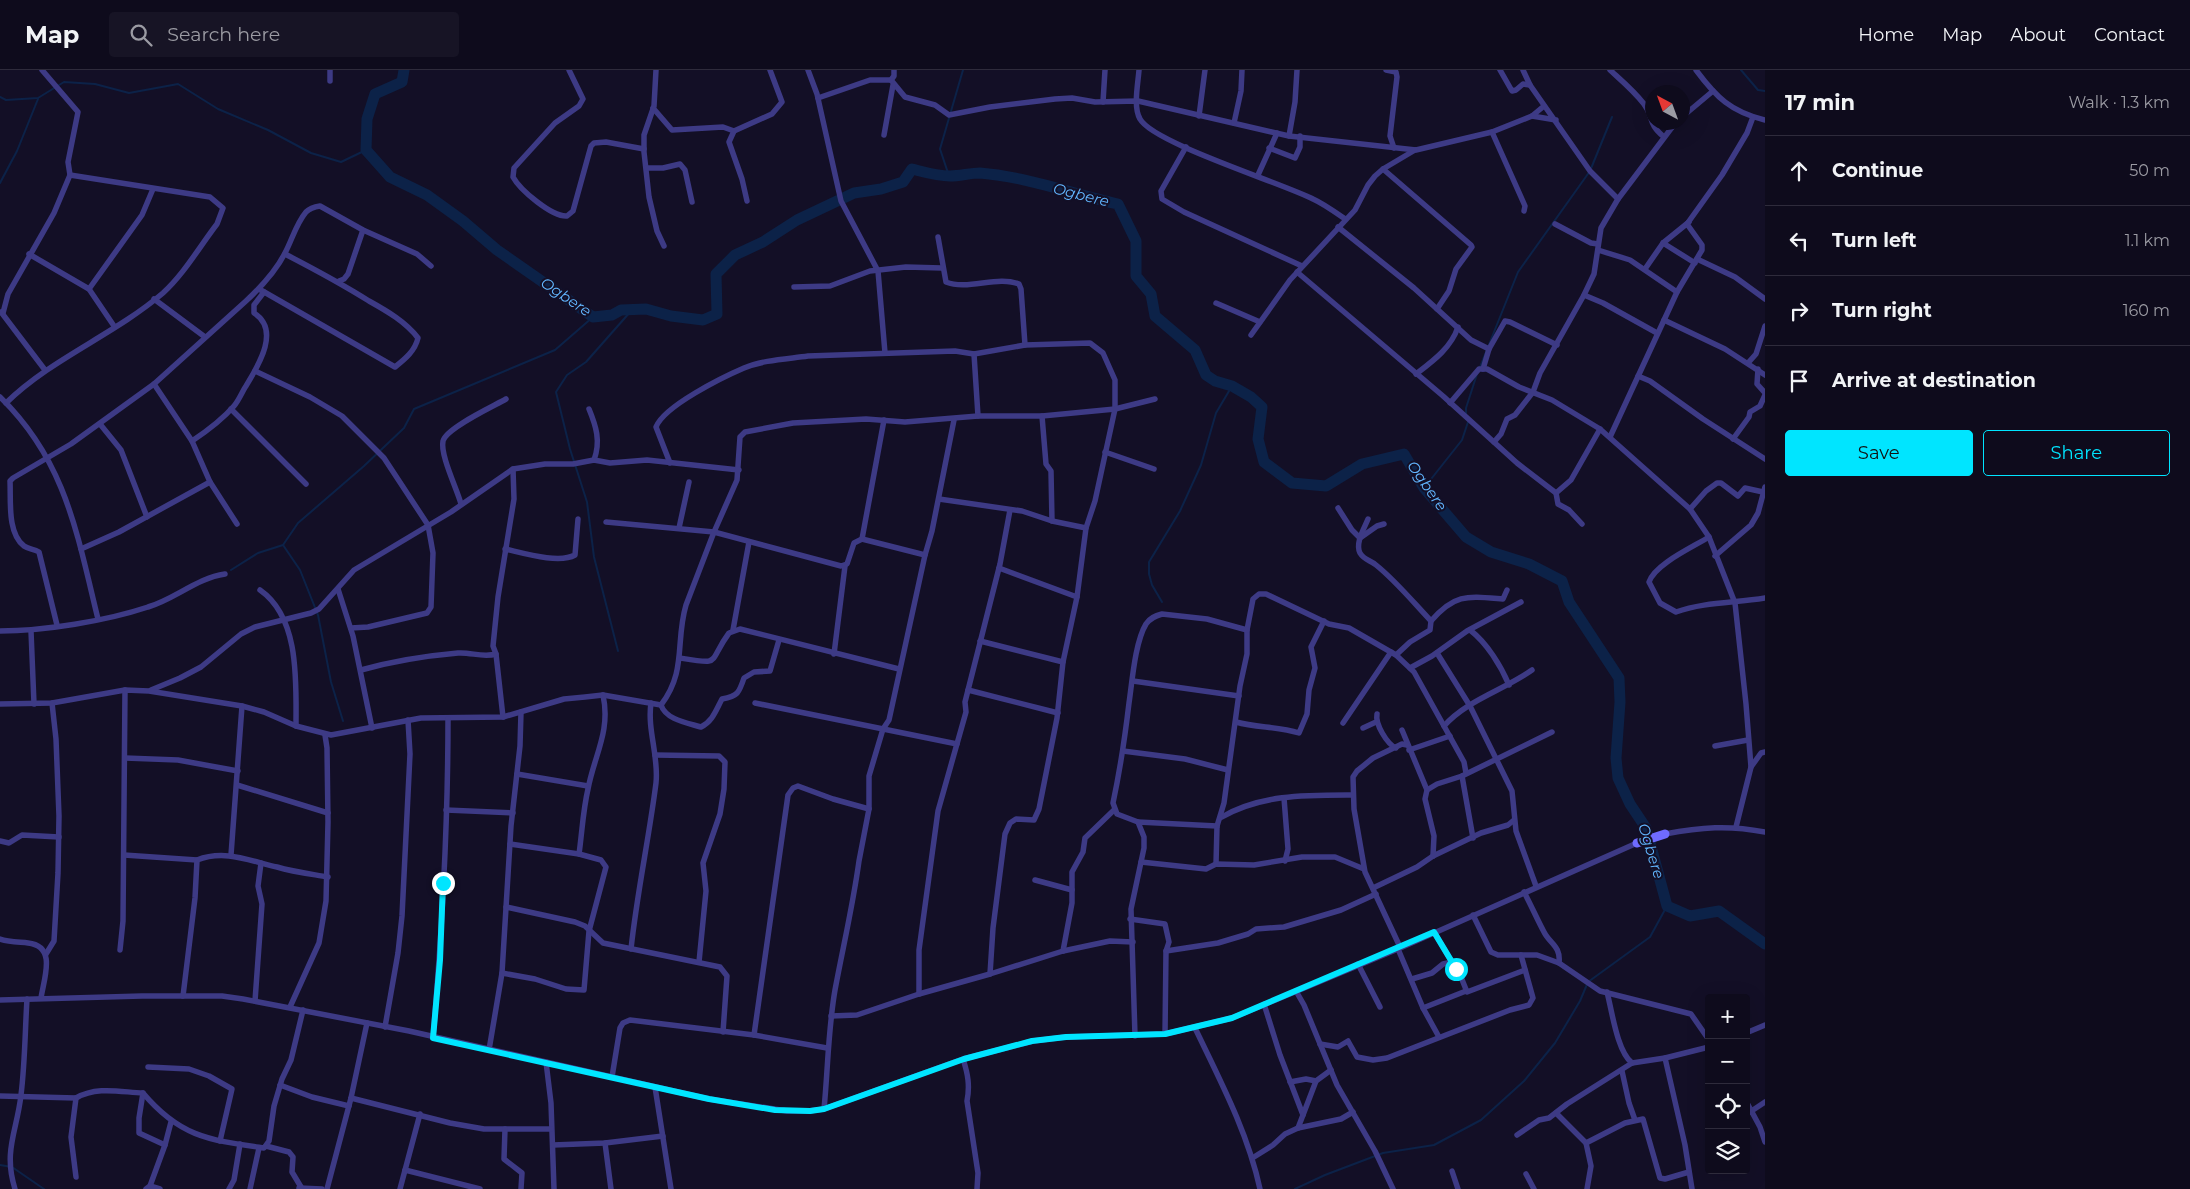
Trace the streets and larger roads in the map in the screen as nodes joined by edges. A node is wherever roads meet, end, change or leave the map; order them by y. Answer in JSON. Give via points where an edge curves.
{"nodes":[{"id":1,"x":42,"y":70,"type":"edge"},
{"id":2,"x":330,"y":70,"type":"edge"},
{"id":3,"x":569,"y":70,"type":"edge"},
{"id":4,"x":656,"y":70,"type":"edge"},
{"id":5,"x":770,"y":70,"type":"edge"},
{"id":6,"x":808,"y":70,"type":"edge"},
{"id":7,"x":894,"y":70,"type":"edge"},
{"id":8,"x":1105,"y":70,"type":"edge"},
{"id":9,"x":1139,"y":70,"type":"edge"},
{"id":10,"x":1205,"y":70,"type":"edge"},
{"id":11,"x":1242,"y":70,"type":"edge"},
{"id":12,"x":1297,"y":70,"type":"edge"},
{"id":13,"x":1386,"y":70,"type":"edge"},
{"id":14,"x":1500,"y":70,"type":"edge"},
{"id":15,"x":1523,"y":70,"type":"edge"},
{"id":16,"x":1610,"y":70,"type":"edge"},
{"id":17,"x":1699,"y":71,"type":"edge"},
{"id":18,"x":330,"y":81,"type":"dead end"},
{"id":19,"x":892,"y":83,"type":"junction"},
{"id":20,"x":1530,"y":85,"type":"junction"},
{"id":21,"x":1713,"y":91,"type":"junction"},
{"id":22,"x":818,"y":98,"type":"junction"},
{"id":23,"x":1138,"y":101,"type":"junction"},
{"id":24,"x":1103,"y":102,"type":"junction"},
{"id":25,"x":1544,"y":106,"type":"junction"},
{"id":26,"x":653,"y":108,"type":"junction"},
{"id":27,"x":1690,"y":110,"type":"edge"},
{"id":28,"x":1199,"y":116,"type":"junction"},
{"id":29,"x":1532,"y":116,"type":"junction"},
{"id":30,"x":1752,"y":117,"type":"junction"},
{"id":31,"x":1556,"y":120,"type":"junction"},
{"id":32,"x":1765,"y":120,"type":"edge"},
{"id":33,"x":1234,"y":123,"type":"junction"},
{"id":34,"x":1670,"y":130,"type":"edge"},
{"id":35,"x":734,"y":131,"type":"junction"},
{"id":36,"x":1492,"y":132,"type":"junction"},
{"id":37,"x":1277,"y":133,"type":"junction"},
{"id":38,"x":884,"y":135,"type":"dead end"},
{"id":39,"x":1289,"y":136,"type":"junction"},
{"id":40,"x":1300,"y":136,"type":"junction"},
{"id":41,"x":1390,"y":136,"type":"junction"},
{"id":42,"x":1664,"y":137,"type":"junction"},
{"id":43,"x":1186,"y":147,"type":"junction"},
{"id":44,"x":1382,"y":147,"type":"junction"},
{"id":45,"x":1269,"y":148,"type":"junction"},
{"id":46,"x":1394,"y":148,"type":"junction"},
{"id":47,"x":644,"y":149,"type":"junction"},
{"id":48,"x":1401,"y":149,"type":"junction"},
{"id":49,"x":1416,"y":150,"type":"junction"},
{"id":50,"x":1402,"y":159,"type":"junction"},
{"id":51,"x":647,"y":168,"type":"junction"},
{"id":52,"x":1383,"y":169,"type":"junction"},
{"id":53,"x":70,"y":174,"type":"junction"},
{"id":54,"x":1258,"y":175,"type":"junction"},
{"id":55,"x":152,"y":189,"type":"junction"},
{"id":56,"x":1618,"y":200,"type":"junction"},
{"id":57,"x":747,"y":201,"type":"dead end"},
{"id":58,"x":692,"y":202,"type":"dead end"},
{"id":59,"x":1524,"y":211,"type":"dead end"},
{"id":60,"x":1345,"y":219,"type":"junction"},
{"id":61,"x":1690,"y":220,"type":"junction"},
{"id":62,"x":1555,"y":224,"type":"dead end"},
{"id":63,"x":1338,"y":227,"type":"junction"},
{"id":64,"x":363,"y":230,"type":"junction"},
{"id":65,"x":938,"y":237,"type":"dead end"},
{"id":66,"x":1663,"y":243,"type":"junction"},
{"id":67,"x":664,"y":246,"type":"dead end"},
{"id":68,"x":1598,"y":247,"type":"junction"},
{"id":69,"x":30,"y":254,"type":"junction"},
{"id":70,"x":285,"y":254,"type":"junction"},
{"id":71,"x":1696,"y":261,"type":"junction"},
{"id":72,"x":431,"y":266,"type":"dead end"},
{"id":73,"x":1302,"y":266,"type":"junction"},
{"id":74,"x":942,"y":268,"type":"junction"},
{"id":75,"x":1645,"y":269,"type":"junction"},
{"id":76,"x":878,"y":272,"type":"junction"},
{"id":77,"x":1297,"y":272,"type":"junction"},
{"id":78,"x":342,"y":282,"type":"junction"},
{"id":79,"x":794,"y":288,"type":"dead end"},
{"id":80,"x":89,"y":289,"type":"junction"},
{"id":81,"x":261,"y":291,"type":"junction"},
{"id":82,"x":1677,"y":292,"type":"junction"},
{"id":83,"x":1584,"y":295,"type":"junction"},
{"id":84,"x":154,"y":299,"type":"junction"},
{"id":85,"x":1765,"y":300,"type":"edge"},
{"id":86,"x":1216,"y":303,"type":"dead end"},
{"id":87,"x":1437,"y":309,"type":"junction"},
{"id":88,"x":2,"y":312,"type":"edge"},
{"id":89,"x":1664,"y":320,"type":"junction"},
{"id":90,"x":1260,"y":322,"type":"junction"},
{"id":91,"x":114,"y":326,"type":"junction"},
{"id":92,"x":1765,"y":326,"type":"edge"},
{"id":93,"x":1458,"y":327,"type":"junction"},
{"id":94,"x":1657,"y":333,"type":"junction"},
{"id":95,"x":1252,"y":335,"type":"dead end"},
{"id":96,"x":205,"y":337,"type":"junction"},
{"id":97,"x":1025,"y":345,"type":"junction"},
{"id":98,"x":1557,"y":345,"type":"junction"},
{"id":99,"x":1489,"y":349,"type":"junction"},
{"id":100,"x":885,"y":353,"type":"junction"},
{"id":101,"x":974,"y":354,"type":"junction"},
{"id":102,"x":1748,"y":363,"type":"junction"},
{"id":103,"x":1482,"y":369,"type":"junction"},
{"id":104,"x":1758,"y":369,"type":"junction"},
{"id":105,"x":45,"y":370,"type":"junction"},
{"id":106,"x":255,"y":371,"type":"junction"},
{"id":107,"x":1416,"y":374,"type":"junction"},
{"id":108,"x":1765,"y":375,"type":"edge"},
{"id":109,"x":1638,"y":376,"type":"junction"},
{"id":110,"x":154,"y":384,"type":"junction"},
{"id":111,"x":1533,"y":392,"type":"junction"},
{"id":112,"x":1765,"y":394,"type":"edge"},
{"id":113,"x":0,"y":397,"type":"edge"},
{"id":114,"x":506,"y":399,"type":"dead end"},
{"id":115,"x":1156,"y":399,"type":"dead end"},
{"id":116,"x":6,"y":403,"type":"junction"},
{"id":117,"x":1450,"y":403,"type":"junction"},
{"id":118,"x":231,"y":409,"type":"junction"},
{"id":119,"x":589,"y":409,"type":"dead end"},
{"id":120,"x":1115,"y":409,"type":"junction"},
{"id":121,"x":978,"y":416,"type":"junction"},
{"id":122,"x":1042,"y":416,"type":"junction"},
{"id":123,"x":884,"y":420,"type":"junction"},
{"id":124,"x":954,"y":420,"type":"junction"},
{"id":125,"x":100,"y":424,"type":"junction"},
{"id":126,"x":1600,"y":429,"type":"junction"},
{"id":127,"x":1610,"y":437,"type":"junction"},
{"id":128,"x":1733,"y":439,"type":"junction"},
{"id":129,"x":192,"y":440,"type":"junction"},
{"id":130,"x":1494,"y":442,"type":"junction"},
{"id":131,"x":1105,"y":452,"type":"junction"},
{"id":132,"x":48,"y":458,"type":"junction"},
{"id":133,"x":1765,"y":459,"type":"edge"},
{"id":134,"x":594,"y":460,"type":"junction"},
{"id":135,"x":670,"y":463,"type":"junction"},
{"id":136,"x":514,"y":469,"type":"junction"},
{"id":137,"x":1154,"y":469,"type":"dead end"},
{"id":138,"x":739,"y":470,"type":"junction"},
{"id":139,"x":210,"y":482,"type":"junction"},
{"id":140,"x":689,"y":482,"type":"dead end"},
{"id":141,"x":306,"y":484,"type":"dead end"},
{"id":142,"x":1764,"y":489,"type":"edge"},
{"id":143,"x":1556,"y":493,"type":"junction"},
{"id":144,"x":939,"y":499,"type":"junction"},
{"id":145,"x":462,"y":504,"type":"junction"},
{"id":146,"x":1338,"y":508,"type":"dead end"},
{"id":147,"x":1690,"y":509,"type":"junction"},
{"id":148,"x":1010,"y":510,"type":"junction"},
{"id":149,"x":147,"y":517,"type":"junction"},
{"id":150,"x":578,"y":519,"type":"dead end"},
{"id":151,"x":1368,"y":520,"type":"dead end"},
{"id":152,"x":1052,"y":521,"type":"junction"},
{"id":153,"x":606,"y":522,"type":"dead end"},
{"id":154,"x":238,"y":524,"type":"dead end"},
{"id":155,"x":1384,"y":524,"type":"dead end"},
{"id":156,"x":1582,"y":524,"type":"dead end"},
{"id":157,"x":428,"y":526,"type":"junction"},
{"id":158,"x":679,"y":528,"type":"junction"},
{"id":159,"x":1086,"y":528,"type":"junction"},
{"id":160,"x":714,"y":532,"type":"junction"},
{"id":161,"x":1360,"y":538,"type":"junction"},
{"id":162,"x":1709,"y":538,"type":"junction"},
{"id":163,"x":862,"y":539,"type":"junction"},
{"id":164,"x":749,"y":542,"type":"junction"},
{"id":165,"x":81,"y":549,"type":"junction"},
{"id":166,"x":505,"y":549,"type":"junction"},
{"id":167,"x":925,"y":555,"type":"junction"},
{"id":168,"x":1715,"y":556,"type":"junction"},
{"id":169,"x":845,"y":566,"type":"junction"},
{"id":170,"x":999,"y":568,"type":"junction"},
{"id":171,"x":225,"y":574,"type":"dead end"},
{"id":172,"x":338,"y":589,"type":"junction"},
{"id":173,"x":260,"y":590,"type":"dead end"},
{"id":174,"x":1507,"y":590,"type":"dead end"},
{"id":175,"x":1077,"y":597,"type":"junction"},
{"id":176,"x":1765,"y":598,"type":"edge"},
{"id":177,"x":1521,"y":602,"type":"dead end"},
{"id":178,"x":1735,"y":603,"type":"junction"},
{"id":179,"x":98,"y":619,"type":"junction"},
{"id":180,"x":285,"y":619,"type":"junction"},
{"id":181,"x":1324,"y":621,"type":"junction"},
{"id":182,"x":1431,"y":621,"type":"junction"},
{"id":183,"x":57,"y":625,"type":"junction"},
{"id":184,"x":351,"y":628,"type":"junction"},
{"id":185,"x":733,"y":630,"type":"junction"},
{"id":186,"x":1247,"y":630,"type":"junction"},
{"id":187,"x":1470,"y":630,"type":"junction"},
{"id":188,"x":0,"y":631,"type":"edge"},
{"id":189,"x":31,"y":631,"type":"junction"},
{"id":190,"x":779,"y":640,"type":"junction"},
{"id":191,"x":980,"y":641,"type":"junction"},
{"id":192,"x":1394,"y":653,"type":"junction"},
{"id":193,"x":1437,"y":653,"type":"junction"},
{"id":194,"x":496,"y":654,"type":"junction"},
{"id":195,"x":834,"y":654,"type":"junction"},
{"id":196,"x":680,"y":658,"type":"junction"},
{"id":197,"x":1063,"y":662,"type":"junction"},
{"id":198,"x":1410,"y":668,"type":"junction"},
{"id":199,"x":900,"y":669,"type":"junction"},
{"id":200,"x":361,"y":670,"type":"junction"},
{"id":201,"x":1532,"y":670,"type":"dead end"},
{"id":202,"x":1133,"y":681,"type":"junction"},
{"id":203,"x":1509,"y":685,"type":"junction"},
{"id":204,"x":125,"y":690,"type":"junction"},
{"id":205,"x":968,"y":690,"type":"junction"},
{"id":206,"x":149,"y":691,"type":"junction"},
{"id":207,"x":603,"y":695,"type":"junction"},
{"id":208,"x":1239,"y":696,"type":"junction"},
{"id":209,"x":52,"y":703,"type":"junction"},
{"id":210,"x":651,"y":703,"type":"junction"},
{"id":211,"x":755,"y":703,"type":"dead end"},
{"id":212,"x":0,"y":704,"type":"edge"},
{"id":213,"x":34,"y":704,"type":"junction"},
{"id":214,"x":661,"y":705,"type":"junction"},
{"id":215,"x":242,"y":706,"type":"junction"},
{"id":216,"x":1470,"y":706,"type":"junction"},
{"id":217,"x":521,"y":712,"type":"junction"},
{"id":218,"x":1058,"y":713,"type":"junction"},
{"id":219,"x":1377,"y":714,"type":"dead end"},
{"id":220,"x":502,"y":717,"type":"junction"},
{"id":221,"x":448,"y":719,"type":"junction"},
{"id":222,"x":408,"y":720,"type":"junction"},
{"id":223,"x":1236,"y":722,"type":"junction"},
{"id":224,"x":1376,"y":722,"type":"junction"},
{"id":225,"x":1343,"y":723,"type":"dead end"},
{"id":226,"x":296,"y":726,"type":"junction"},
{"id":227,"x":1444,"y":726,"type":"junction"},
{"id":228,"x":372,"y":728,"type":"junction"},
{"id":229,"x":1363,"y":728,"type":"dead end"},
{"id":230,"x":883,"y":729,"type":"junction"},
{"id":231,"x":1402,"y":730,"type":"dead end"},
{"id":232,"x":1552,"y":732,"type":"dead end"},
{"id":233,"x":325,"y":735,"type":"junction"},
{"id":234,"x":1450,"y":736,"type":"junction"},
{"id":235,"x":1748,"y":740,"type":"junction"},
{"id":236,"x":957,"y":744,"type":"junction"},
{"id":237,"x":1715,"y":746,"type":"dead end"},
{"id":238,"x":1396,"y":748,"type":"junction"},
{"id":239,"x":1408,"y":748,"type":"junction"},
{"id":240,"x":1123,"y":751,"type":"junction"},
{"id":241,"x":1765,"y":752,"type":"edge"},
{"id":242,"x":655,"y":755,"type":"junction"},
{"id":243,"x":126,"y":758,"type":"junction"},
{"id":244,"x":1497,"y":759,"type":"junction"},
{"id":245,"x":1750,"y":768,"type":"junction"},
{"id":246,"x":1228,"y":770,"type":"junction"},
{"id":247,"x":238,"y":771,"type":"junction"},
{"id":248,"x":517,"y":774,"type":"junction"},
{"id":249,"x":1464,"y":775,"type":"junction"},
{"id":250,"x":237,"y":785,"type":"junction"},
{"id":251,"x":588,"y":786,"type":"junction"},
{"id":252,"x":1427,"y":790,"type":"junction"},
{"id":253,"x":1353,"y":795,"type":"junction"},
{"id":254,"x":1284,"y":798,"type":"junction"},
{"id":255,"x":869,"y":809,"type":"junction"},
{"id":256,"x":446,"y":810,"type":"junction"},
{"id":257,"x":1114,"y":810,"type":"junction"},
{"id":258,"x":328,"y":813,"type":"junction"},
{"id":259,"x":513,"y":813,"type":"junction"},
{"id":260,"x":1220,"y":818,"type":"junction"},
{"id":261,"x":1514,"y":820,"type":"junction"},
{"id":262,"x":1138,"y":822,"type":"junction"},
{"id":263,"x":1508,"y":825,"type":"junction"},
{"id":264,"x":1217,"y":826,"type":"junction"},
{"id":265,"x":1516,"y":827,"type":"junction"},
{"id":266,"x":1736,"y":827,"type":"junction"},
{"id":267,"x":1765,"y":832,"type":"edge"},
{"id":268,"x":1665,"y":834,"type":"joint"},
{"id":269,"x":59,"y":837,"type":"junction"},
{"id":270,"x":1473,"y":838,"type":"junction"},
{"id":271,"x":0,"y":841,"type":"edge"},
{"id":272,"x":1637,"y":843,"type":"joint"},
{"id":273,"x":510,"y":844,"type":"junction"},
{"id":274,"x":579,"y":854,"type":"junction"},
{"id":275,"x":124,"y":855,"type":"junction"},
{"id":276,"x":231,"y":855,"type":"junction"},
{"id":277,"x":1433,"y":856,"type":"junction"},
{"id":278,"x":197,"y":860,"type":"junction"},
{"id":279,"x":1285,"y":861,"type":"junction"},
{"id":280,"x":1141,"y":862,"type":"junction"},
{"id":281,"x":262,"y":863,"type":"junction"},
{"id":282,"x":1216,"y":864,"type":"junction"},
{"id":283,"x":1364,"y":869,"type":"junction"},
{"id":284,"x":328,"y":877,"type":"junction"},
{"id":285,"x":1035,"y":880,"type":"dead end"},
{"id":286,"x":1536,"y":886,"type":"junction"},
{"id":287,"x":1072,"y":890,"type":"junction"},
{"id":288,"x":1374,"y":891,"type":"junction"},
{"id":289,"x":1524,"y":892,"type":"junction"},
{"id":290,"x":506,"y":906,"type":"junction"},
{"id":291,"x":1473,"y":915,"type":"junction"},
{"id":292,"x":1130,"y":920,"type":"junction"},
{"id":293,"x":589,"y":931,"type":"junction"},
{"id":294,"x":1434,"y":932,"type":"junction"},
{"id":295,"x":0,"y":939,"type":"edge"},
{"id":296,"x":1133,"y":942,"type":"junction"},
{"id":297,"x":1399,"y":948,"type":"junction"},
{"id":298,"x":631,"y":949,"type":"junction"},
{"id":299,"x":120,"y":950,"type":"dead end"},
{"id":300,"x":1063,"y":951,"type":"junction"},
{"id":301,"x":1166,"y":951,"type":"junction"},
{"id":302,"x":46,"y":954,"type":"junction"},
{"id":303,"x":1521,"y":955,"type":"junction"},
{"id":304,"x":699,"y":962,"type":"junction"},
{"id":305,"x":1452,"y":962,"type":"junction"},
{"id":306,"x":1559,"y":963,"type":"junction"},
{"id":307,"x":1358,"y":964,"type":"junction"},
{"id":308,"x":1525,"y":970,"type":"junction"},
{"id":309,"x":502,"y":973,"type":"junction"},
{"id":310,"x":990,"y":974,"type":"junction"},
{"id":311,"x":1412,"y":979,"type":"junction"},
{"id":312,"x":1296,"y":991,"type":"junction"},
{"id":313,"x":1466,"y":991,"type":"junction"},
{"id":314,"x":1607,"y":992,"type":"junction"},
{"id":315,"x":918,"y":994,"type":"junction"},
{"id":316,"x":183,"y":996,"type":"junction"},
{"id":317,"x":41,"y":998,"type":"junction"},
{"id":318,"x":27,"y":999,"type":"junction"},
{"id":319,"x":0,"y":1000,"type":"edge"},
{"id":320,"x":255,"y":1001,"type":"junction"},
{"id":321,"x":1264,"y":1004,"type":"junction"},
{"id":322,"x":290,"y":1007,"type":"junction"},
{"id":323,"x":1380,"y":1007,"type":"dead end"},
{"id":324,"x":1423,"y":1008,"type":"junction"},
{"id":325,"x":303,"y":1010,"type":"junction"},
{"id":326,"x":831,"y":1016,"type":"junction"},
{"id":327,"x":367,"y":1023,"type":"junction"},
{"id":328,"x":1765,"y":1025,"type":"edge"},
{"id":329,"x":385,"y":1027,"type":"junction"},
{"id":330,"x":1195,"y":1028,"type":"junction"},
{"id":331,"x":1750,"y":1031,"type":"edge"},
{"id":332,"x":723,"y":1032,"type":"junction"},
{"id":333,"x":1165,"y":1034,"type":"junction"},
{"id":334,"x":754,"y":1035,"type":"junction"},
{"id":335,"x":1135,"y":1036,"type":"junction"},
{"id":336,"x":1439,"y":1037,"type":"junction"},
{"id":337,"x":433,"y":1038,"type":"junction"},
{"id":338,"x":1708,"y":1039,"type":"edge"},
{"id":339,"x":1320,"y":1044,"type":"junction"},
{"id":340,"x":827,"y":1048,"type":"junction"},
{"id":341,"x":1705,"y":1048,"type":"edge"},
{"id":342,"x":489,"y":1050,"type":"junction"},
{"id":343,"x":1665,"y":1058,"type":"junction"},
{"id":344,"x":964,"y":1059,"type":"junction"},
{"id":345,"x":546,"y":1062,"type":"junction"},
{"id":346,"x":1632,"y":1063,"type":"junction"},
{"id":347,"x":148,"y":1067,"type":"dead end"},
{"id":348,"x":1331,"y":1070,"type":"junction"},
{"id":349,"x":1622,"y":1071,"type":"junction"},
{"id":350,"x":612,"y":1076,"type":"junction"},
{"id":351,"x":1316,"y":1081,"type":"junction"},
{"id":352,"x":1290,"y":1082,"type":"junction"},
{"id":353,"x":280,"y":1085,"type":"junction"},
{"id":354,"x":655,"y":1087,"type":"junction"},
{"id":355,"x":143,"y":1093,"type":"junction"},
{"id":356,"x":0,"y":1096,"type":"edge"},
{"id":357,"x":21,"y":1096,"type":"junction"},
{"id":358,"x":76,"y":1098,"type":"junction"},
{"id":359,"x":352,"y":1098,"type":"junction"},
{"id":360,"x":1765,"y":1102,"type":"edge"},
{"id":361,"x":349,"y":1106,"type":"junction"},
{"id":362,"x":824,"y":1109,"type":"junction"},
{"id":363,"x":1353,"y":1112,"type":"junction"},
{"id":364,"x":1750,"y":1112,"type":"joint"},
{"id":365,"x":1556,"y":1113,"type":"junction"},
{"id":366,"x":420,"y":1114,"type":"junction"},
{"id":367,"x":1303,"y":1115,"type":"junction"},
{"id":368,"x":1635,"y":1120,"type":"junction"},
{"id":369,"x":171,"y":1122,"type":"junction"},
{"id":370,"x":1298,"y":1128,"type":"junction"},
{"id":371,"x":505,"y":1129,"type":"junction"},
{"id":372,"x":552,"y":1129,"type":"junction"},
{"id":373,"x":1517,"y":1135,"type":"dead end"},
{"id":374,"x":663,"y":1136,"type":"junction"},
{"id":375,"x":220,"y":1141,"type":"junction"},
{"id":376,"x":1765,"y":1142,"type":"edge"},
{"id":377,"x":605,"y":1143,"type":"junction"},
{"id":378,"x":240,"y":1144,"type":"junction"},
{"id":379,"x":1586,"y":1144,"type":"junction"},
{"id":380,"x":165,"y":1145,"type":"junction"},
{"id":381,"x":553,"y":1145,"type":"junction"},
{"id":382,"x":266,"y":1146,"type":"junction"},
{"id":383,"x":259,"y":1148,"type":"junction"},
{"id":384,"x":1254,"y":1158,"type":"junction"},
{"id":385,"x":406,"y":1170,"type":"junction"},
{"id":386,"x":1452,"y":1171,"type":"dead end"},
{"id":387,"x":1689,"y":1172,"type":"junction"},
{"id":388,"x":1526,"y":1174,"type":"dead end"},
{"id":389,"x":76,"y":1177,"type":"dead end"},
{"id":390,"x":148,"y":1188,"type":"edge"},
{"id":391,"x":299,"y":1188,"type":"edge"},
{"id":392,"x":15,"y":1189,"type":"edge"},
{"id":393,"x":160,"y":1189,"type":"edge"},
{"id":394,"x":229,"y":1189,"type":"edge"},
{"id":395,"x":250,"y":1189,"type":"edge"},
{"id":396,"x":322,"y":1189,"type":"edge"},
{"id":397,"x":326,"y":1189,"type":"edge"},
{"id":398,"x":400,"y":1189,"type":"edge"},
{"id":399,"x":480,"y":1189,"type":"edge"},
{"id":400,"x":521,"y":1189,"type":"edge"},
{"id":401,"x":554,"y":1189,"type":"edge"},
{"id":402,"x":611,"y":1189,"type":"edge"},
{"id":403,"x":671,"y":1189,"type":"edge"},
{"id":404,"x":977,"y":1189,"type":"edge"},
{"id":405,"x":1260,"y":1189,"type":"edge"},
{"id":406,"x":1393,"y":1189,"type":"edge"},
{"id":407,"x":1458,"y":1189,"type":"edge"},
{"id":408,"x":1534,"y":1189,"type":"edge"},
{"id":409,"x":1586,"y":1189,"type":"edge"},
{"id":410,"x":1692,"y":1189,"type":"edge"}],
"edges":[{"from":1,"to":53,"type":"street","via":[[78,112],[68,162]]},
{"from":2,"to":18,"type":"street"},
{"from":3,"to":47,"type":"street","via":[[582,99],[580,106],[555,123],[514,168],[513,177],[527,193],[551,211],[567,216],[573,211],[594,143]]},
{"from":4,"to":26,"type":"street"},
{"from":5,"to":35,"type":"street","via":[[782,102],[772,114]]},
{"from":6,"to":22,"type":"street"},
{"from":7,"to":19,"type":"street"},
{"from":8,"to":24,"type":"street"},
{"from":9,"to":23,"type":"street"},
{"from":10,"to":28,"type":"street"},
{"from":11,"to":33,"type":"street"},
{"from":12,"to":39,"type":"street","via":[[1296,102]]},
{"from":13,"to":41,"type":"street","via":[[1396,72],[1397,77]]},
{"from":14,"to":20,"type":"street","via":[[1512,91],[1523,84]]},
{"from":15,"to":20,"type":"street"},
{"from":16,"to":42,"type":"street","via":[[1646,106],[1655,129]]},
{"from":17,"to":21,"type":"street"},
{"from":19,"to":22,"type":"street","via":[[870,80]]},
{"from":19,"to":24,"type":"street","via":[[905,97],[936,105],[949,115],[1055,99]]},
{"from":19,"to":38,"type":"street"},
{"from":20,"to":25,"type":"street"},
{"from":21,"to":27,"type":"street"},
{"from":21,"to":30,"type":"street","via":[[1736,111]]},
{"from":22,"to":76,"type":"street","via":[[841,201]]},
{"from":23,"to":24,"type":"street"},
{"from":23,"to":28,"type":"street"},
{"from":23,"to":43,"type":"street","via":[[1141,120],[1154,131]]},
{"from":25,"to":29,"type":"street"},
{"from":25,"to":31,"type":"street"},
{"from":26,"to":35,"type":"street","via":[[672,130],[723,127]]},
{"from":26,"to":47,"type":"street","via":[[644,135]]},
{"from":28,"to":33,"type":"street"},
{"from":29,"to":31,"type":"street"},
{"from":29,"to":36,"type":"street"},
{"from":30,"to":32,"type":"street"},
{"from":30,"to":61,"type":"street","via":[[1738,150]]},
{"from":31,"to":56,"type":"street","via":[[1590,170]]},
{"from":33,"to":37,"type":"street"},
{"from":34,"to":42,"type":"street"},
{"from":35,"to":57,"type":"street","via":[[729,142]]},
{"from":36,"to":49,"type":"street"},
{"from":36,"to":59,"type":"street","via":[[1525,206]]},
{"from":37,"to":39,"type":"street"},
{"from":37,"to":45,"type":"street"},
{"from":39,"to":40,"type":"street"},
{"from":40,"to":44,"type":"street"},
{"from":40,"to":45,"type":"street","via":[[1295,158]]},
{"from":41,"to":44,"type":"street"},
{"from":41,"to":46,"type":"street"},
{"from":42,"to":56,"type":"street"},
{"from":43,"to":54,"type":"street"},
{"from":43,"to":73,"type":"street","via":[[1161,191],[1162,199]]},
{"from":44,"to":46,"type":"street"},
{"from":45,"to":54,"type":"street"},
{"from":46,"to":48,"type":"street"},
{"from":47,"to":51,"type":"street"},
{"from":48,"to":49,"type":"street"},
{"from":48,"to":50,"type":"street"},
{"from":49,"to":50,"type":"street"},
{"from":50,"to":52,"type":"street"},
{"from":51,"to":58,"type":"street","via":[[680,164],[685,170]]},
{"from":51,"to":67,"type":"street","via":[[655,224]]},
{"from":52,"to":60,"type":"street"},
{"from":52,"to":87,"type":"street","via":[[1472,247],[1456,269],[1445,300]]},
{"from":53,"to":55,"type":"street"},
{"from":53,"to":69,"type":"street","via":[[54,213]]},
{"from":54,"to":60,"type":"street","via":[[1313,199]]},
{"from":55,"to":80,"type":"street","via":[[142,214]]},
{"from":55,"to":84,"type":"street","via":[[210,197],[224,208],[218,224],[176,278]]},
{"from":56,"to":68,"type":"street","via":[[1601,228]]},
{"from":60,"to":63,"type":"street"},
{"from":61,"to":66,"type":"street"},
{"from":61,"to":71,"type":"street","via":[[1687,224],[1702,245]]},
{"from":62,"to":68,"type":"street"},
{"from":63,"to":73,"type":"street"},
{"from":63,"to":87,"type":"street"},
{"from":64,"to":70,"type":"street","via":[[320,206],[314,207],[307,211],[293,233]]},
{"from":64,"to":72,"type":"street","via":[[412,252]]},
{"from":64,"to":78,"type":"street","via":[[354,259]]},
{"from":65,"to":74,"type":"street"},
{"from":66,"to":71,"type":"street"},
{"from":66,"to":75,"type":"street"},
{"from":68,"to":75,"type":"street"},
{"from":68,"to":83,"type":"street","via":[[1594,274]]},
{"from":69,"to":80,"type":"street"},
{"from":69,"to":88,"type":"street"},
{"from":70,"to":78,"type":"street"},
{"from":70,"to":81,"type":"street"},
{"from":71,"to":82,"type":"street"},
{"from":71,"to":85,"type":"street","via":[[1735,277]]},
{"from":73,"to":77,"type":"street"},
{"from":74,"to":76,"type":"street"},
{"from":74,"to":97,"type":"street","via":[[946,282],[953,285],[1019,284]]},
{"from":75,"to":82,"type":"street"},
{"from":76,"to":79,"type":"street","via":[[870,271],[830,286]]},
{"from":76,"to":100,"type":"street"},
{"from":77,"to":90,"type":"street"},
{"from":77,"to":107,"type":"street"},
{"from":78,"to":81,"type":"street","via":[[391,314],[418,338],[406,359],[395,367]]},
{"from":80,"to":91,"type":"street"},
{"from":81,"to":96,"type":"street"},
{"from":81,"to":106,"type":"street","via":[[254,313],[262,320],[267,338]]},
{"from":82,"to":89,"type":"street"},
{"from":83,"to":94,"type":"street"},
{"from":83,"to":98,"type":"street"},
{"from":84,"to":91,"type":"street"},
{"from":84,"to":96,"type":"street"},
{"from":86,"to":90,"type":"street"},
{"from":87,"to":93,"type":"street"},
{"from":88,"to":105,"type":"street"},
{"from":89,"to":94,"type":"street"},
{"from":89,"to":102,"type":"street"},
{"from":90,"to":95,"type":"street"},
{"from":91,"to":105,"type":"street"},
{"from":92,"to":102,"type":"street","via":[[1756,354]]},
{"from":93,"to":99,"type":"street","via":[[1471,340]]},
{"from":93,"to":107,"type":"street","via":[[1456,336],[1447,347]]},
{"from":94,"to":109,"type":"street"},
{"from":96,"to":110,"type":"street"},
{"from":97,"to":101,"type":"street"},
{"from":97,"to":120,"type":"street","via":[[1090,343],[1103,353],[1115,380]]},
{"from":98,"to":99,"type":"street","via":[[1507,320],[1501,324]]},
{"from":98,"to":111,"type":"street"},
{"from":99,"to":103,"type":"street"},
{"from":100,"to":101,"type":"street"},
{"from":100,"to":135,"type":"street","via":[[784,359],[744,368],[701,390],[671,408],[656,427]]},
{"from":101,"to":121,"type":"street"},
{"from":102,"to":104,"type":"street"},
{"from":103,"to":111,"type":"street"},
{"from":103,"to":117,"type":"street"},
{"from":104,"to":108,"type":"street"},
{"from":104,"to":112,"type":"street","via":[[1757,384]]},
{"from":105,"to":116,"type":"street"},
{"from":106,"to":118,"type":"street"},
{"from":106,"to":157,"type":"street","via":[[342,416],[378,450]]},
{"from":107,"to":117,"type":"street"},
{"from":109,"to":127,"type":"street"},
{"from":109,"to":128,"type":"street"},
{"from":110,"to":125,"type":"street"},
{"from":110,"to":129,"type":"street"},
{"from":111,"to":126,"type":"street"},
{"from":111,"to":130,"type":"street","via":[[1515,415],[1507,419]]},
{"from":112,"to":128,"type":"street","via":[[1760,406],[1750,412]]},
{"from":113,"to":116,"type":"street"},
{"from":114,"to":145,"type":"street","via":[[457,427],[443,440]]},
{"from":115,"to":120,"type":"street"},
{"from":116,"to":132,"type":"street"},
{"from":117,"to":130,"type":"street"},
{"from":118,"to":129,"type":"street"},
{"from":118,"to":141,"type":"street"},
{"from":119,"to":134,"type":"street","via":[[598,439]]},
{"from":120,"to":122,"type":"street"},
{"from":120,"to":131,"type":"street"},
{"from":121,"to":122,"type":"street"},
{"from":121,"to":124,"type":"street"},
{"from":122,"to":152,"type":"street","via":[[1046,464],[1051,471]]},
{"from":123,"to":124,"type":"street"},
{"from":123,"to":138,"type":"street","via":[[793,424],[744,432],[740,437]]},
{"from":123,"to":163,"type":"street"},
{"from":124,"to":144,"type":"street"},
{"from":125,"to":132,"type":"street"},
{"from":125,"to":149,"type":"street","via":[[121,450]]},
{"from":126,"to":127,"type":"street"},
{"from":126,"to":143,"type":"street","via":[[1571,480]]},
{"from":127,"to":147,"type":"street"},
{"from":128,"to":133,"type":"street"},
{"from":129,"to":139,"type":"street"},
{"from":130,"to":143,"type":"street"},
{"from":131,"to":137,"type":"street"},
{"from":131,"to":159,"type":"street"},
{"from":132,"to":165,"type":"street","via":[[66,495]]},
{"from":132,"to":183,"type":"street","via":[[10,481],[11,513],[17,538],[26,547],[39,552],[42,559]]},
{"from":134,"to":135,"type":"street"},
{"from":134,"to":136,"type":"street"},
{"from":135,"to":138,"type":"street"},
{"from":136,"to":145,"type":"street"},
{"from":136,"to":166,"type":"street","via":[[514,499]]},
{"from":138,"to":160,"type":"street"},
{"from":139,"to":149,"type":"street"},
{"from":139,"to":154,"type":"street"},
{"from":140,"to":158,"type":"street"},
{"from":142,"to":147,"type":"street","via":[[1745,488],[1738,496],[1716,482]]},
{"from":142,"to":168,"type":"street","via":[[1758,513],[1751,525]]},
{"from":143,"to":156,"type":"street","via":[[1558,504]]},
{"from":144,"to":148,"type":"street"},
{"from":144,"to":167,"type":"street"},
{"from":145,"to":157,"type":"street"},
{"from":146,"to":161,"type":"street"},
{"from":147,"to":162,"type":"street"},
{"from":148,"to":152,"type":"street"},
{"from":148,"to":170,"type":"street"},
{"from":149,"to":165,"type":"street"},
{"from":150,"to":166,"type":"street","via":[[576,549],[570,558]]},
{"from":151,"to":161,"type":"street"},
{"from":152,"to":159,"type":"street"},
{"from":153,"to":158,"type":"street"},
{"from":155,"to":161,"type":"street"},
{"from":157,"to":172,"type":"street","via":[[354,570]]},
{"from":157,"to":184,"type":"street","via":[[432,553],[431,607],[427,613]]},
{"from":158,"to":160,"type":"street"},
{"from":159,"to":175,"type":"street"},
{"from":160,"to":164,"type":"street"},
{"from":160,"to":196,"type":"street","via":[[683,616]]},
{"from":161,"to":182,"type":"street","via":[[1359,551],[1364,559],[1373,562],[1392,579]]},
{"from":162,"to":168,"type":"street"},
{"from":162,"to":178,"type":"street","via":[[1661,566],[1649,582],[1660,603],[1676,612],[1698,605]]},
{"from":163,"to":167,"type":"street"},
{"from":163,"to":169,"type":"street","via":[[854,543]]},
{"from":164,"to":169,"type":"street"},
{"from":164,"to":185,"type":"street"},
{"from":165,"to":179,"type":"street"},
{"from":166,"to":194,"type":"street","via":[[494,646]]},
{"from":167,"to":199,"type":"street"},
{"from":168,"to":178,"type":"street"},
{"from":169,"to":195,"type":"street"},
{"from":170,"to":175,"type":"street"},
{"from":170,"to":191,"type":"street"},
{"from":171,"to":179,"type":"street","via":[[213,575],[149,607]]},
{"from":172,"to":180,"type":"street","via":[[319,609]]},
{"from":172,"to":184,"type":"street"},
{"from":173,"to":180,"type":"street"},
{"from":174,"to":182,"type":"street","via":[[1503,599],[1478,596],[1456,599]]},
{"from":175,"to":197,"type":"street"},
{"from":176,"to":178,"type":"street"},
{"from":177,"to":187,"type":"street"},
{"from":178,"to":235,"type":"street"},
{"from":179,"to":183,"type":"street"},
{"from":180,"to":206,"type":"street","via":[[241,634],[201,666]]},
{"from":180,"to":226,"type":"street","via":[[292,653]]},
{"from":181,"to":186,"type":"street","via":[[1262,593],[1253,599]]},
{"from":181,"to":192,"type":"street","via":[[1349,628]]},
{"from":181,"to":223,"type":"street","via":[[1311,647],[1315,668],[1307,714],[1299,732]]},
{"from":182,"to":192,"type":"street","via":[[1430,630]]},
{"from":183,"to":189,"type":"street"},
{"from":184,"to":200,"type":"street"},
{"from":185,"to":190,"type":"street"},
{"from":185,"to":196,"type":"street","via":[[715,659],[709,662]]},
{"from":186,"to":202,"type":"street","via":[[1207,619],[1154,616],[1145,626]]},
{"from":186,"to":208,"type":"street","via":[[1247,654]]},
{"from":187,"to":193,"type":"street"},
{"from":187,"to":203,"type":"street","via":[[1502,670]]},
{"from":188,"to":189,"type":"street"},
{"from":189,"to":213,"type":"street"},
{"from":190,"to":195,"type":"street"},
{"from":190,"to":214,"type":"street","via":[[770,671],[754,672],[744,678],[740,691],[734,697],[722,699],[710,722],[704,726],[676,719],[662,710]]},
{"from":191,"to":197,"type":"street"},
{"from":191,"to":205,"type":"street"},
{"from":192,"to":198,"type":"street"},
{"from":192,"to":225,"type":"street"},
{"from":193,"to":198,"type":"street"},
{"from":193,"to":216,"type":"street"},
{"from":194,"to":200,"type":"street","via":[[440,654]]},
{"from":194,"to":220,"type":"street"},
{"from":195,"to":199,"type":"street"},
{"from":196,"to":214,"type":"street","via":[[674,684]]},
{"from":197,"to":218,"type":"street"},
{"from":198,"to":227,"type":"street"},
{"from":199,"to":230,"type":"street","via":[[889,720]]},
{"from":200,"to":228,"type":"street"},
{"from":201,"to":203,"type":"street"},
{"from":202,"to":208,"type":"street"},
{"from":202,"to":240,"type":"street"},
{"from":203,"to":216,"type":"street"},
{"from":204,"to":206,"type":"street"},
{"from":204,"to":209,"type":"street"},
{"from":204,"to":243,"type":"street"},
{"from":205,"to":218,"type":"street"},
{"from":205,"to":236,"type":"street"},
{"from":206,"to":215,"type":"street"},
{"from":207,"to":210,"type":"street"},
{"from":207,"to":217,"type":"street","via":[[564,699]]},
{"from":207,"to":251,"type":"street","via":[[606,708],[604,732]]},
{"from":208,"to":223,"type":"street"},
{"from":209,"to":213,"type":"street"},
{"from":209,"to":269,"type":"street"},
{"from":210,"to":214,"type":"street"},
{"from":210,"to":242,"type":"street"},
{"from":211,"to":230,"type":"street"},
{"from":212,"to":213,"type":"street"},
{"from":215,"to":226,"type":"street"},
{"from":215,"to":247,"type":"street"},
{"from":216,"to":227,"type":"street"},
{"from":216,"to":244,"type":"street"},
{"from":217,"to":220,"type":"street"},
{"from":217,"to":248,"type":"street"},
{"from":218,"to":310,"type":"street","via":[[1039,809],[1034,820],[1016,819],[1010,823],[1005,834]]},
{"from":219,"to":224,"type":"street"},
{"from":220,"to":221,"type":"street"},
{"from":221,"to":222,"type":"street"},
{"from":221,"to":256,"type":"street"},
{"from":222,"to":228,"type":"street"},
{"from":222,"to":329,"type":"street","via":[[410,754],[402,916]]},
{"from":223,"to":246,"type":"street"},
{"from":224,"to":229,"type":"street"},
{"from":224,"to":238,"type":"street","via":[[1388,745]]},
{"from":226,"to":233,"type":"street"},
{"from":227,"to":234,"type":"street"},
{"from":228,"to":233,"type":"street"},
{"from":230,"to":236,"type":"street"},
{"from":230,"to":255,"type":"street","via":[[869,776]]},
{"from":231,"to":239,"type":"street"},
{"from":232,"to":244,"type":"street"},
{"from":233,"to":258,"type":"street"},
{"from":234,"to":239,"type":"street"},
{"from":234,"to":249,"type":"street","via":[[1464,762]]},
{"from":235,"to":237,"type":"street"},
{"from":235,"to":245,"type":"street"},
{"from":236,"to":315,"type":"street","via":[[938,811],[919,950]]},
{"from":238,"to":239,"type":"street","via":[[1402,744]]},
{"from":238,"to":253,"type":"street","via":[[1373,758],[1357,771],[1353,777]]},
{"from":239,"to":252,"type":"street"},
{"from":240,"to":246,"type":"street","via":[[1185,759]]},
{"from":240,"to":257,"type":"street"},
{"from":241,"to":245,"type":"street"},
{"from":242,"to":298,"type":"street","via":[[656,782]]},
{"from":242,"to":304,"type":"street","via":[[719,756],[725,762],[720,814],[703,863],[706,891]]},
{"from":243,"to":247,"type":"street","via":[[178,760]]},
{"from":243,"to":275,"type":"street"},
{"from":244,"to":249,"type":"street"},
{"from":244,"to":261,"type":"street","via":[[1512,791]]},
{"from":245,"to":266,"type":"street"},
{"from":246,"to":260,"type":"street"},
{"from":247,"to":250,"type":"street"},
{"from":248,"to":251,"type":"street"},
{"from":248,"to":259,"type":"street"},
{"from":249,"to":252,"type":"street"},
{"from":249,"to":270,"type":"street"},
{"from":250,"to":258,"type":"street"},
{"from":250,"to":276,"type":"street"},
{"from":251,"to":274,"type":"street"},
{"from":252,"to":277,"type":"street","via":[[1425,799],[1434,836]]},
{"from":253,"to":254,"type":"street"},
{"from":253,"to":283,"type":"street"},
{"from":254,"to":260,"type":"street","via":[[1259,802]]},
{"from":254,"to":279,"type":"street","via":[[1288,849]]},
{"from":255,"to":326,"type":"street"},
{"from":255,"to":334,"type":"street","via":[[798,786],[788,795]]},
{"from":256,"to":259,"type":"street"},
{"from":256,"to":337,"type":"street","via":[[440,960]]},
{"from":257,"to":262,"type":"street","via":[[1121,817]]},
{"from":257,"to":287,"type":"street","via":[[1085,838],[1083,852],[1072,872]]},
{"from":258,"to":284,"type":"street"},
{"from":259,"to":273,"type":"street"},
{"from":260,"to":264,"type":"street"},
{"from":261,"to":263,"type":"street"},
{"from":261,"to":265,"type":"street"},
{"from":262,"to":264,"type":"street"},
{"from":262,"to":280,"type":"street","via":[[1144,836]]},
{"from":263,"to":265,"type":"street"},
{"from":263,"to":270,"type":"street"},
{"from":264,"to":282,"type":"street"},
{"from":265,"to":286,"type":"street"},
{"from":266,"to":267,"type":"street"},
{"from":266,"to":268,"type":"street","via":[[1715,826]]},
{"from":268,"to":272,"type":"street"},
{"from":269,"to":271,"type":"street","via":[[22,834],[9,843]]},
{"from":269,"to":302,"type":"street","via":[[54,941]]},
{"from":270,"to":277,"type":"street"},
{"from":272,"to":286,"type":"street"},
{"from":273,"to":274,"type":"street"},
{"from":273,"to":290,"type":"street"},
{"from":274,"to":293,"type":"street","via":[[601,860],[606,866]]},
{"from":275,"to":278,"type":"street"},
{"from":275,"to":299,"type":"street"},
{"from":276,"to":278,"type":"street","via":[[207,856]]},
{"from":276,"to":281,"type":"street"},
{"from":277,"to":288,"type":"street"},
{"from":278,"to":316,"type":"street"},
{"from":279,"to":282,"type":"street","via":[[1254,865]]},
{"from":279,"to":283,"type":"street","via":[[1302,857],[1335,857]]},
{"from":280,"to":282,"type":"street","via":[[1206,870]]},
{"from":280,"to":292,"type":"street"},
{"from":281,"to":284,"type":"street"},
{"from":281,"to":320,"type":"street","via":[[258,886],[262,904]]},
{"from":283,"to":288,"type":"street"},
{"from":284,"to":322,"type":"street","via":[[319,943]]},
{"from":285,"to":287,"type":"street"},
{"from":286,"to":289,"type":"street"},
{"from":287,"to":300,"type":"street"},
{"from":288,"to":297,"type":"street"},
{"from":288,"to":301,"type":"street","via":[[1341,910],[1284,927],[1256,929],[1218,943]]},
{"from":289,"to":291,"type":"street"},
{"from":289,"to":306,"type":"street","via":[[1544,933],[1560,955]]},
{"from":290,"to":293,"type":"street","via":[[575,922]]},
{"from":290,"to":309,"type":"street"},
{"from":291,"to":294,"type":"street"},
{"from":291,"to":303,"type":"street","via":[[1491,952]]},
{"from":292,"to":296,"type":"street"},
{"from":292,"to":301,"type":"street","via":[[1165,924],[1169,942]]},
{"from":293,"to":298,"type":"street","via":[[603,943]]},
{"from":293,"to":309,"type":"street","via":[[584,990],[566,989]]},
{"from":294,"to":297,"type":"street"},
{"from":294,"to":305,"type":"street"},
{"from":295,"to":302,"type":"street","via":[[36,944]]},
{"from":296,"to":300,"type":"street","via":[[1110,941]]},
{"from":296,"to":335,"type":"street"},
{"from":297,"to":307,"type":"street"},
{"from":297,"to":311,"type":"street"},
{"from":298,"to":304,"type":"street"},
{"from":300,"to":310,"type":"street"},
{"from":301,"to":333,"type":"street"},
{"from":302,"to":317,"type":"street"},
{"from":303,"to":306,"type":"street","via":[[1537,955]]},
{"from":303,"to":308,"type":"street"},
{"from":304,"to":332,"type":"street","via":[[720,967],[727,976]]},
{"from":305,"to":311,"type":"street"},
{"from":305,"to":313,"type":"street","via":[[1455,962]]},
{"from":306,"to":314,"type":"street","via":[[1588,984]]},
{"from":307,"to":312,"type":"street"},
{"from":307,"to":323,"type":"street"},
{"from":308,"to":313,"type":"street"},
{"from":308,"to":336,"type":"street","via":[[1533,998],[1529,1005]]},
{"from":309,"to":342,"type":"street"},
{"from":310,"to":315,"type":"street"},
{"from":311,"to":324,"type":"street"},
{"from":312,"to":321,"type":"street"},
{"from":312,"to":339,"type":"street"},
{"from":313,"to":324,"type":"street"},
{"from":314,"to":338,"type":"street","via":[[1691,1014]]},
{"from":314,"to":346,"type":"street","via":[[1617,1033]]},
{"from":315,"to":326,"type":"street","via":[[857,1015]]},
{"from":316,"to":317,"type":"street"},
{"from":316,"to":320,"type":"street","via":[[222,996]]},
{"from":317,"to":318,"type":"street"},
{"from":318,"to":319,"type":"street"},
{"from":318,"to":357,"type":"street"},
{"from":320,"to":322,"type":"street"},
{"from":321,"to":330,"type":"street","via":[[1232,1018]]},
{"from":321,"to":352,"type":"street"},
{"from":322,"to":325,"type":"street"},
{"from":324,"to":336,"type":"street"},
{"from":325,"to":327,"type":"street"},
{"from":325,"to":353,"type":"street","via":[[291,1060]]},
{"from":326,"to":340,"type":"street"},
{"from":327,"to":329,"type":"street"},
{"from":327,"to":359,"type":"street"},
{"from":328,"to":331,"type":"street"},
{"from":329,"to":337,"type":"street"},
{"from":330,"to":333,"type":"street"},
{"from":330,"to":384,"type":"street"},
{"from":332,"to":334,"type":"street"},
{"from":332,"to":350,"type":"street","via":[[630,1020],[620,1028]]},
{"from":333,"to":335,"type":"street"},
{"from":334,"to":340,"type":"street"},
{"from":335,"to":344,"type":"street","via":[[1032,1041]]},
{"from":336,"to":339,"type":"street","via":[[1391,1057],[1373,1060],[1357,1057],[1348,1041],[1338,1047]]},
{"from":337,"to":342,"type":"street"},
{"from":339,"to":348,"type":"street"},
{"from":340,"to":362,"type":"street"},
{"from":341,"to":343,"type":"street"},
{"from":342,"to":345,"type":"street"},
{"from":343,"to":346,"type":"street"},
{"from":343,"to":387,"type":"street"},
{"from":344,"to":362,"type":"street"},
{"from":344,"to":404,"type":"street"},
{"from":345,"to":350,"type":"street"},
{"from":345,"to":372,"type":"street"},
{"from":346,"to":349,"type":"street"},
{"from":347,"to":375,"type":"street","via":[[189,1069],[232,1089]]},
{"from":348,"to":351,"type":"street"},
{"from":348,"to":363,"type":"street"},
{"from":349,"to":365,"type":"street"},
{"from":349,"to":368,"type":"street"},
{"from":350,"to":354,"type":"street"},
{"from":351,"to":352,"type":"street"},
{"from":351,"to":367,"type":"street"},
{"from":352,"to":367,"type":"street"},
{"from":353,"to":361,"type":"street"},
{"from":353,"to":382,"type":"street"},
{"from":354,"to":362,"type":"street","via":[[775,1110]]},
{"from":354,"to":374,"type":"street"},
{"from":355,"to":358,"type":"street","via":[[101,1090],[86,1092]]},
{"from":355,"to":369,"type":"street"},
{"from":355,"to":380,"type":"street","via":[[139,1133]]},
{"from":356,"to":357,"type":"street"},
{"from":357,"to":358,"type":"street"},
{"from":357,"to":392,"type":"street","via":[[9,1156]]},
{"from":358,"to":389,"type":"street","via":[[71,1137]]},
{"from":359,"to":361,"type":"street"},
{"from":359,"to":366,"type":"street"},
{"from":360,"to":364,"type":"street"},
{"from":361,"to":397,"type":"street"},
{"from":363,"to":370,"type":"street","via":[[1341,1119]]},
{"from":363,"to":406,"type":"street"},
{"from":364,"to":376,"type":"street"},
{"from":365,"to":373,"type":"street"},
{"from":365,"to":379,"type":"street"},
{"from":366,"to":371,"type":"street","via":[[450,1123]]},
{"from":366,"to":385,"type":"street"},
{"from":367,"to":370,"type":"street"},
{"from":368,"to":379,"type":"street"},
{"from":368,"to":387,"type":"street","via":[[1643,1119],[1660,1178]]},
{"from":369,"to":375,"type":"street","via":[[196,1135]]},
{"from":369,"to":380,"type":"street"},
{"from":370,"to":384,"type":"street"},
{"from":371,"to":372,"type":"street"},
{"from":371,"to":400,"type":"street","via":[[504,1159],[522,1172]]},
{"from":372,"to":381,"type":"street"},
{"from":374,"to":377,"type":"street"},
{"from":374,"to":403,"type":"street"},
{"from":375,"to":378,"type":"street"},
{"from":377,"to":381,"type":"street"},
{"from":377,"to":402,"type":"street"},
{"from":378,"to":383,"type":"street"},
{"from":378,"to":394,"type":"street","via":[[234,1180]]},
{"from":379,"to":409,"type":"street","via":[[1591,1166]]},
{"from":380,"to":390,"type":"street"},
{"from":381,"to":401,"type":"street"},
{"from":382,"to":383,"type":"street"},
{"from":382,"to":391,"type":"street","via":[[290,1152],[292,1172]]},
{"from":383,"to":395,"type":"street"},
{"from":384,"to":405,"type":"street"},
{"from":385,"to":398,"type":"street"},
{"from":385,"to":399,"type":"street"},
{"from":386,"to":407,"type":"street"},
{"from":387,"to":410,"type":"street"},
{"from":388,"to":408,"type":"street"},
{"from":390,"to":393,"type":"street"},
{"from":391,"to":396,"type":"street"}]}
